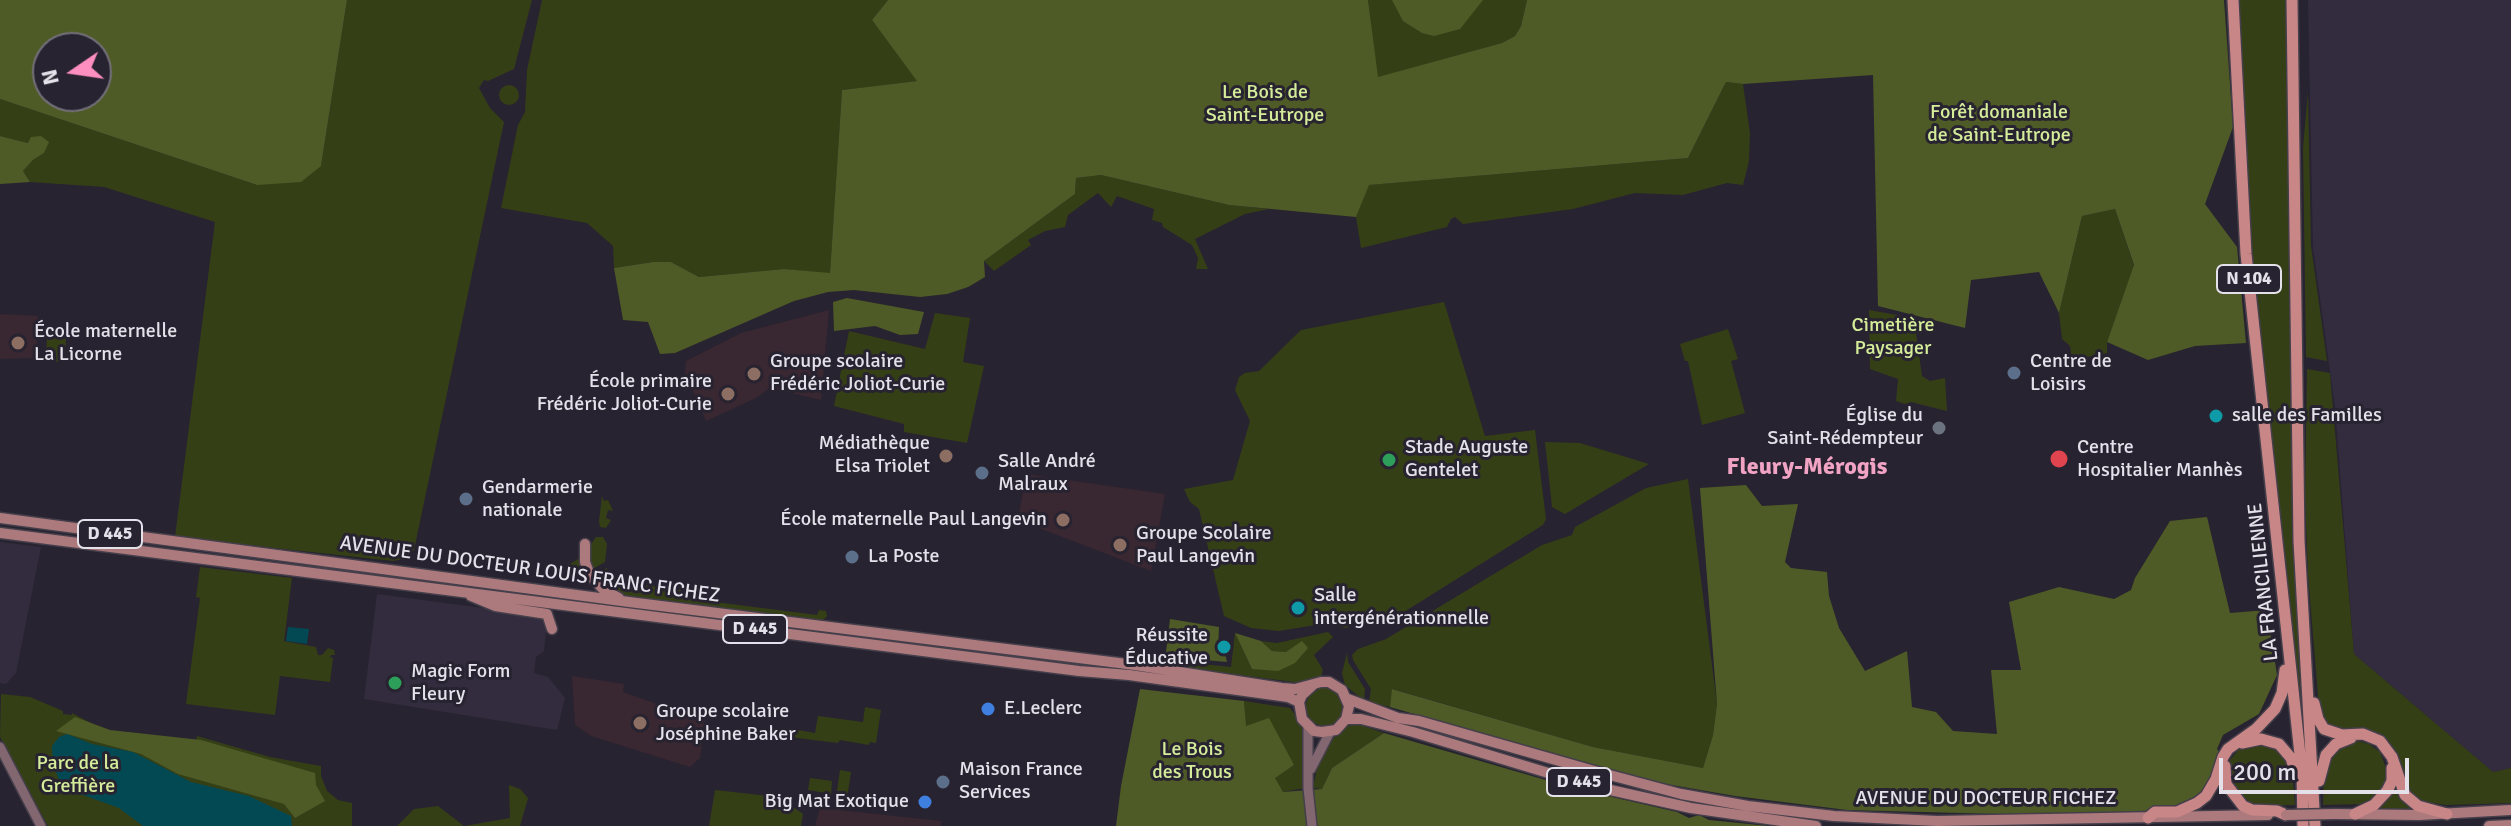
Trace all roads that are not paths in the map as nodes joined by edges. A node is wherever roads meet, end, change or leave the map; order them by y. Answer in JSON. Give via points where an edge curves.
{"nodes":[{"id":1,"x":2233,"y":0,"type":"edge"},
{"id":2,"x":2292,"y":0,"type":"edge"},
{"id":3,"x":2299,"y":0,"type":"edge"},
{"id":4,"x":2294,"y":79,"type":"junction"},
{"id":5,"x":0,"y":518,"type":"edge"},
{"id":6,"x":0,"y":533,"type":"edge"},
{"id":7,"x":585,"y":544,"type":"dead end"},
{"id":8,"x":463,"y":591,"type":"junction"},
{"id":9,"x":554,"y":597,"type":"junction"},
{"id":10,"x":629,"y":602,"type":"junction"},
{"id":11,"x":552,"y":629,"type":"dead end"},
{"id":12,"x":976,"y":652,"type":"junction"},
{"id":13,"x":2289,"y":653,"type":"junction"},
{"id":14,"x":1061,"y":655,"type":"junction"},
{"id":15,"x":1313,"y":685,"type":"junction"},
{"id":16,"x":2307,"y":691,"type":"junction"},
{"id":17,"x":1348,"y":699,"type":"junction"},
{"id":18,"x":1299,"y":702,"type":"junction"},
{"id":19,"x":1346,"y":719,"type":"junction"},
{"id":20,"x":1308,"y":727,"type":"junction"},
{"id":21,"x":1330,"y":732,"type":"junction"},
{"id":22,"x":0,"y":747,"type":"edge"},
{"id":23,"x":0,"y":756,"type":"edge"},
{"id":24,"x":2302,"y":786,"type":"junction"},
{"id":25,"x":1308,"y":788,"type":"junction"},
{"id":26,"x":2314,"y":797,"type":"junction"},
{"id":27,"x":25,"y":798,"type":"junction"},
{"id":28,"x":2511,"y":810,"type":"edge"},
{"id":29,"x":2355,"y":814,"type":"junction"},
{"id":30,"x":2447,"y":814,"type":"junction"},
{"id":31,"x":2286,"y":815,"type":"junction"},
{"id":32,"x":2148,"y":818,"type":"junction"},
{"id":33,"x":2309,"y":822,"type":"edge"},
{"id":34,"x":2511,"y":825,"type":"edge"},
{"id":35,"x":41,"y":826,"type":"edge"},
{"id":36,"x":1312,"y":826,"type":"edge"},
{"id":37,"x":1816,"y":826,"type":"edge"},
{"id":38,"x":2489,"y":826,"type":"edge"}],
"edges":[{"from":1,"to":13,"type":"highway","name":"LA FRANCILIENNE","number":"N 104","via":[[2246,254]]},
{"from":2,"to":4,"type":"highway","name":"LA FRANCILIENNE","number":"N 104"},
{"from":3,"to":4,"type":"highway","via":[[2300,66]]},
{"from":4,"to":16,"type":"highway","name":"LA FRANCILIENNE","number":"N 104","via":[[2299,541]]},
{"from":5,"to":9,"type":"main road","name":"AVENUE DU DOCTEUR LOUIS FRANC FICHEZ","number":"D 445"},
{"from":6,"to":8,"type":"main road","name":"AVENUE DU DOCTEUR LOUIS FRANC FICHEZ","number":"D 445"},
{"from":7,"to":10,"type":"main road","via":[[590,575],[603,589]]},
{"from":8,"to":9,"type":"main road"},
{"from":8,"to":11,"type":"main road","via":[[495,606],[547,614]]},
{"from":9,"to":10,"type":"main road","name":"AVENUE DU DOCTEUR LOUIS FRANC FICHEZ","number":"D 445"},
{"from":9,"to":12,"type":"main road","name":"AVENUE DU DOCTEUR LOUIS FRANC FICHEZ","number":"D 445"},
{"from":10,"to":12,"type":"main road","name":"AVENUE DU DOCTEUR LOUIS FRANC FICHEZ","number":"D 445"},
{"from":12,"to":14,"type":"main road","name":"AVENUE DU DOCTEUR LOUIS FRANC FICHEZ","number":"D 445"},
{"from":12,"to":14,"type":"main road"},
{"from":12,"to":18,"type":"main road","name":"AVENUE DU DOCTEUR LOUIS FRANC FICHEZ","number":"D 445"},
{"from":13,"to":24,"type":"highway","name":"LA FRANCILIENNE","number":"N 104"},
{"from":13,"to":32,"type":"highway","via":[[2275,709],[2228,749],[2206,796],[2177,812],[2155,812]]},
{"from":14,"to":15,"type":"main road","name":"AVENUE DU DOCTEUR LOUIS FRANC FICHEZ","number":"D 445","via":[[1282,688]]},
{"from":15,"to":17,"type":"main road","via":[[1336,685]]},
{"from":15,"to":18,"type":"main road"},
{"from":16,"to":26,"type":"highway","name":"LA FRANCILIENNE","number":"N 104"},
{"from":16,"to":30,"type":"highway","via":[[2324,729],[2380,741],[2392,757],[2405,795],[2418,806]]},
{"from":17,"to":19,"type":"main road"},
{"from":17,"to":32,"type":"main road","name":"AVENUE DU DOCTEUR FICHEZ","number":"D 445","via":[[1398,718],[1681,794],[1748,806],[1937,821]]},
{"from":18,"to":20,"type":"main road"},
{"from":19,"to":21,"type":"main road"},
{"from":19,"to":37,"type":"main road","number":"D 445","via":[[1413,732],[1588,785],[1691,808]]},
{"from":20,"to":21,"type":"main road"},
{"from":20,"to":25,"type":"main road"},
{"from":21,"to":25,"type":"main road","via":[[1313,762]]},
{"from":22,"to":27,"type":"main road"},
{"from":23,"to":27,"type":"main road"},
{"from":24,"to":31,"type":"highway","via":[[2287,751],[2270,740],[2244,742],[2226,760],[2224,777],[2237,801],[2252,810]]},
{"from":24,"to":33,"type":"highway","name":"LA FRANCILIENNE","number":"N 104"},
{"from":25,"to":36,"type":"main road"},
{"from":26,"to":29,"type":"highway","via":[[2330,749],[2353,737],[2372,740],[2389,758],[2392,781],[2374,805]]},
{"from":26,"to":33,"type":"highway","name":"LA FRANCILIENNE","number":"N 104"},
{"from":27,"to":35,"type":"main road"},
{"from":28,"to":30,"type":"main road"},
{"from":29,"to":30,"type":"main road"},
{"from":29,"to":33,"type":"main road","bridge":true},
{"from":31,"to":32,"type":"main road","number":"D 445"},
{"from":31,"to":33,"type":"main road","number":"D 445","bridge":true},
{"from":34,"to":38,"type":"main road"}]}
